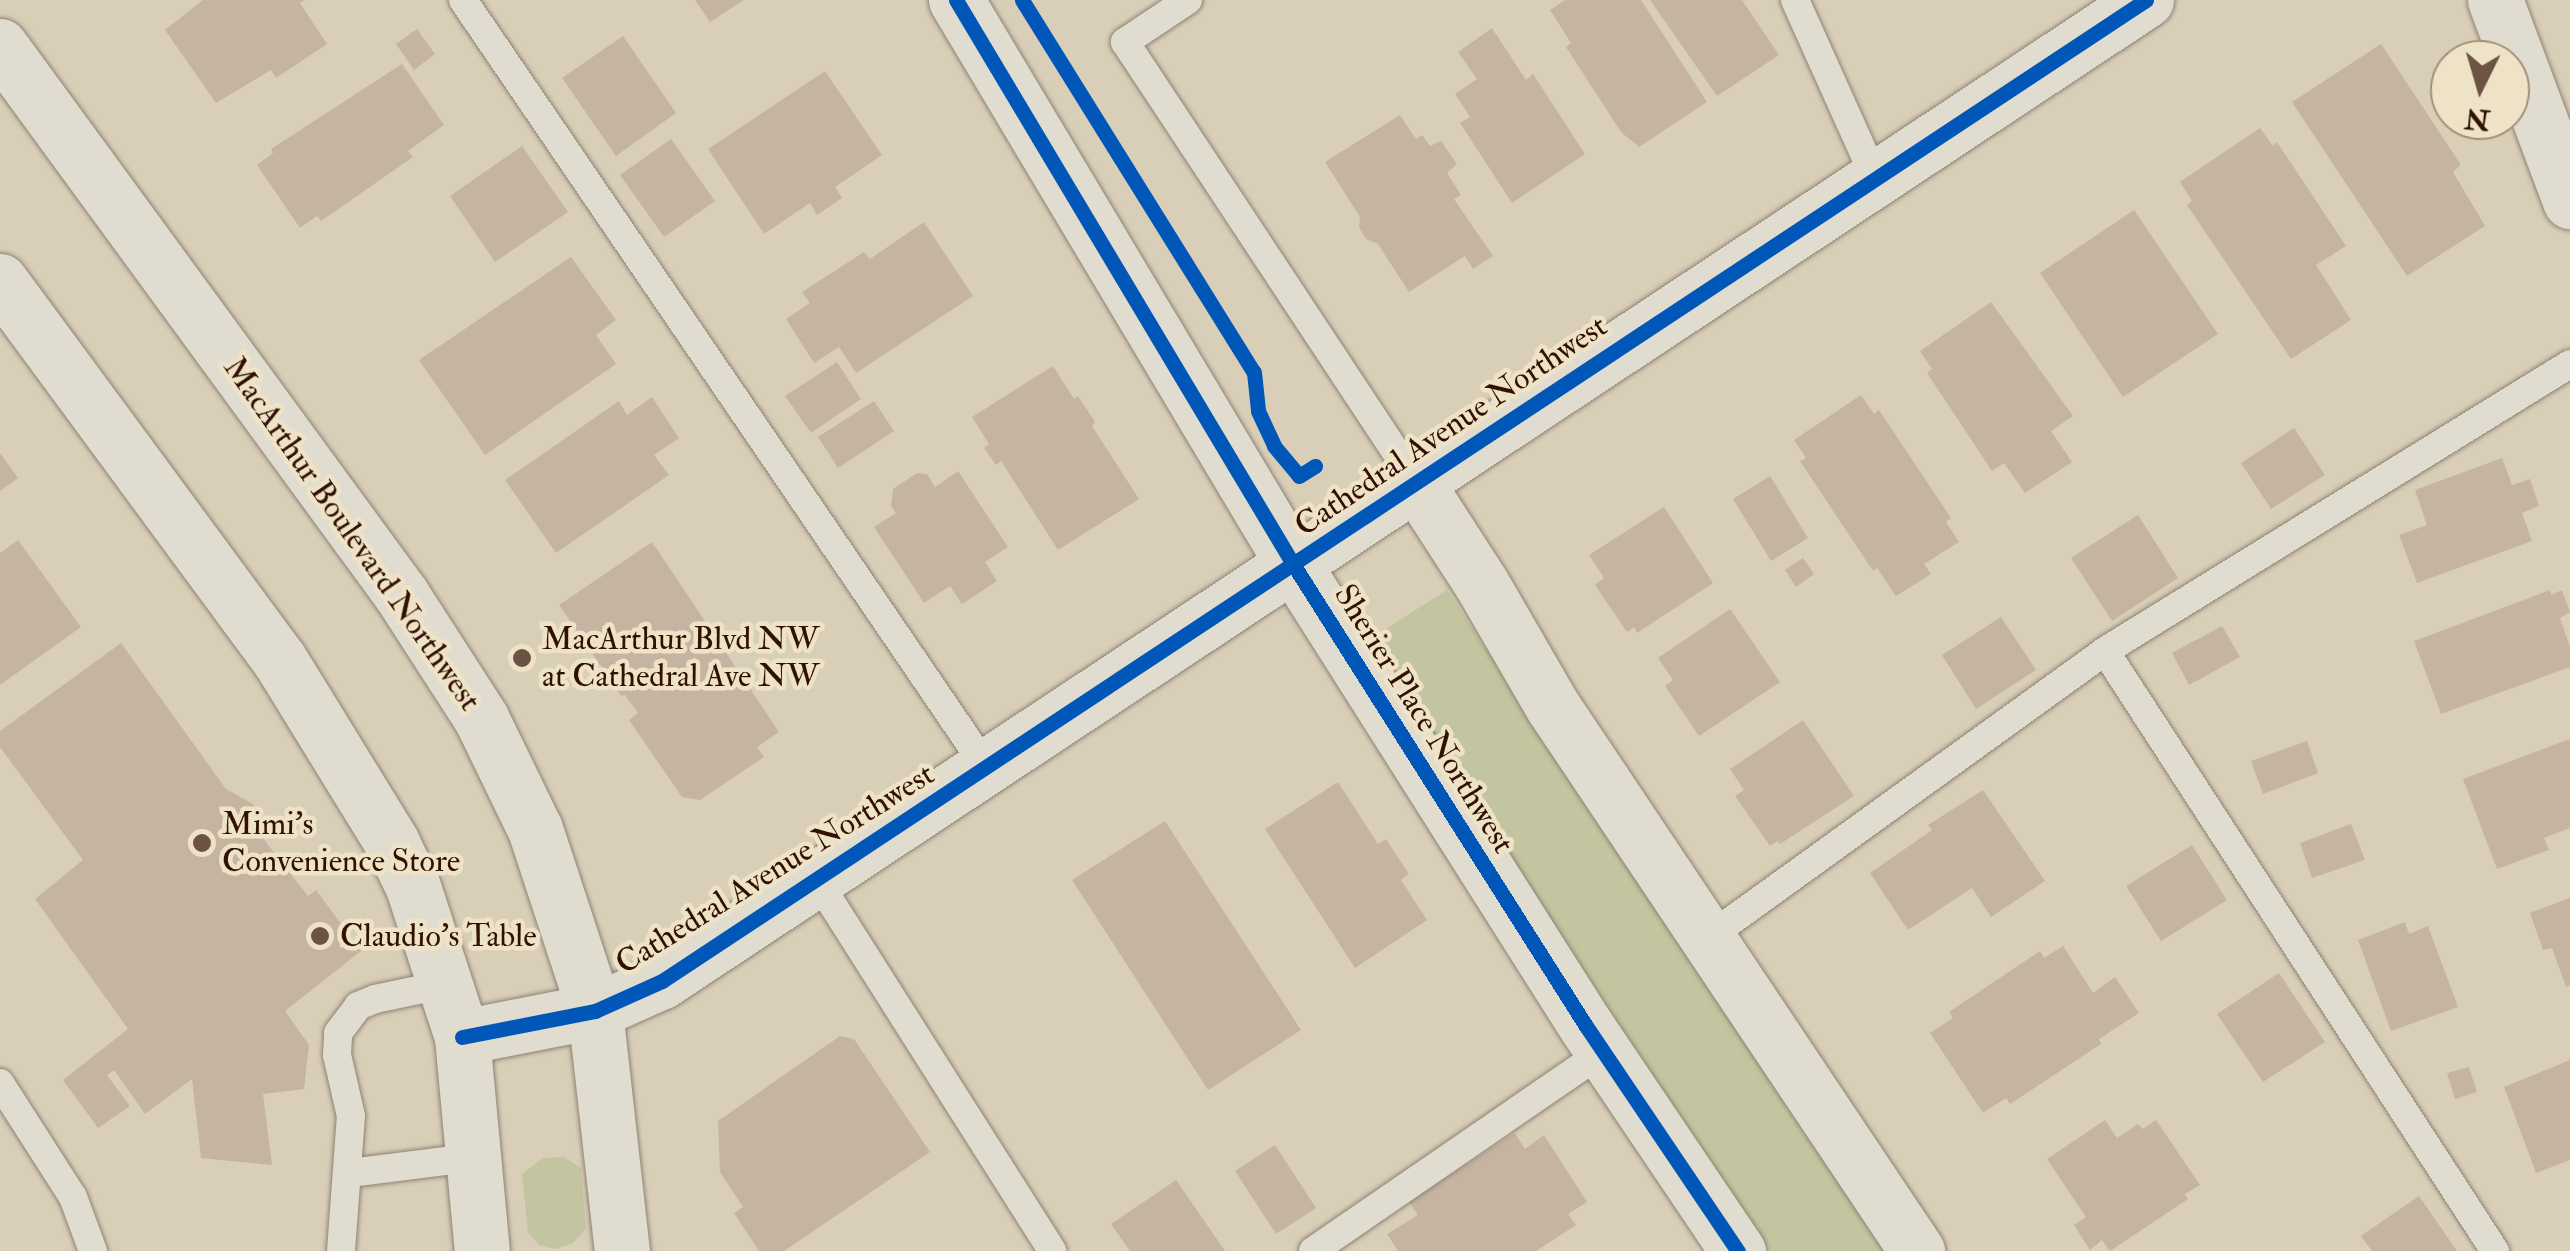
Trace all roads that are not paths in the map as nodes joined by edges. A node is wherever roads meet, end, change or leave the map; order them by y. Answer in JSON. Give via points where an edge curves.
{"nodes":[{"id":1,"x":463,"y":0,"type":"edge"},
{"id":2,"x":956,"y":0,"type":"edge"},
{"id":3,"x":1188,"y":0,"type":"edge"},
{"id":4,"x":1795,"y":0,"type":"edge"},
{"id":5,"x":2146,"y":0,"type":"edge"},
{"id":6,"x":2495,"y":0,"type":"edge"},
{"id":7,"x":0,"y":46,"type":"edge"},
{"id":8,"x":1875,"y":178,"type":"junction"},
{"id":9,"x":2570,"y":201,"type":"edge"},
{"id":10,"x":0,"y":282,"type":"edge"},
{"id":11,"x":2570,"y":364,"type":"edge"},
{"id":12,"x":1415,"y":482,"type":"junction"},
{"id":13,"x":1293,"y":564,"type":"junction"},
{"id":14,"x":2105,"y":651,"type":"junction"},
{"id":15,"x":986,"y":767,"type":"junction"},
{"id":16,"x":818,"y":880,"type":"junction"},
{"id":17,"x":1706,"y":939,"type":"junction"},
{"id":18,"x":446,"y":984,"type":"junction"},
{"id":19,"x":595,"y":1011,"type":"junction"},
{"id":20,"x":462,"y":1037,"type":"junction"},
{"id":21,"x":1603,"y":1052,"type":"junction"},
{"id":22,"x":0,"y":1083,"type":"edge"},
{"id":23,"x":476,"y":1157,"type":"junction"},
{"id":24,"x":350,"y":1174,"type":"junction"},
{"id":25,"x":93,"y":1251,"type":"edge"},
{"id":26,"x":341,"y":1251,"type":"edge"},
{"id":27,"x":482,"y":1251,"type":"edge"},
{"id":28,"x":622,"y":1251,"type":"edge"},
{"id":29,"x":1052,"y":1251,"type":"edge"},
{"id":30,"x":1313,"y":1251,"type":"edge"},
{"id":31,"x":1738,"y":1251,"type":"edge"},
{"id":32,"x":1917,"y":1251,"type":"edge"},
{"id":33,"x":2495,"y":1251,"type":"edge"}],
"edges":[{"from":1,"to":15,"type":"lane"},
{"from":2,"to":13,"type":"street","name":"Sherier Place Northwest"},
{"from":3,"to":12,"type":"lane","via":[[1125,42]]},
{"from":4,"to":8,"type":"lane"},
{"from":5,"to":8,"type":"street","name":"Cathedral Avenue Northwest"},
{"from":6,"to":9,"type":"street"},
{"from":7,"to":19,"type":"street","name":"MacArthur Boulevard Northwest","via":[[464,687],[536,829]]},
{"from":8,"to":12,"type":"street","name":"Cathedral Avenue Northwest"},
{"from":10,"to":18,"type":"street","via":[[279,659],[360,784],[413,887]]},
{"from":11,"to":14,"type":"lane"},
{"from":12,"to":13,"type":"street","name":"Cathedral Avenue Northwest"},
{"from":12,"to":17,"type":"street"},
{"from":13,"to":15,"type":"street","name":"Cathedral Avenue Northwest"},
{"from":13,"to":21,"type":"street","name":"Sherier Place Northwest"},
{"from":14,"to":17,"type":"lane"},
{"from":14,"to":33,"type":"lane"},
{"from":15,"to":16,"type":"street","name":"Cathedral Avenue Northwest"},
{"from":16,"to":19,"type":"street","name":"Cathedral Avenue Northwest","via":[[662,981]]},
{"from":16,"to":29,"type":"lane"},
{"from":17,"to":32,"type":"street"},
{"from":18,"to":20,"type":"street"},
{"from":18,"to":24,"type":"lane","via":[[375,998],[358,1006],[338,1033]]},
{"from":19,"to":20,"type":"street","name":"Cathedral Avenue Northwest"},
{"from":19,"to":28,"type":"street","name":"MacArthur Boulevard Northwest"},
{"from":20,"to":23,"type":"street"},
{"from":21,"to":30,"type":"lane"},
{"from":21,"to":31,"type":"street","name":"Sherier Place Northwest"},
{"from":22,"to":25,"type":"lane","via":[[73,1198]]},
{"from":23,"to":24,"type":"lane"},
{"from":23,"to":27,"type":"street"},
{"from":24,"to":26,"type":"lane"}]}
